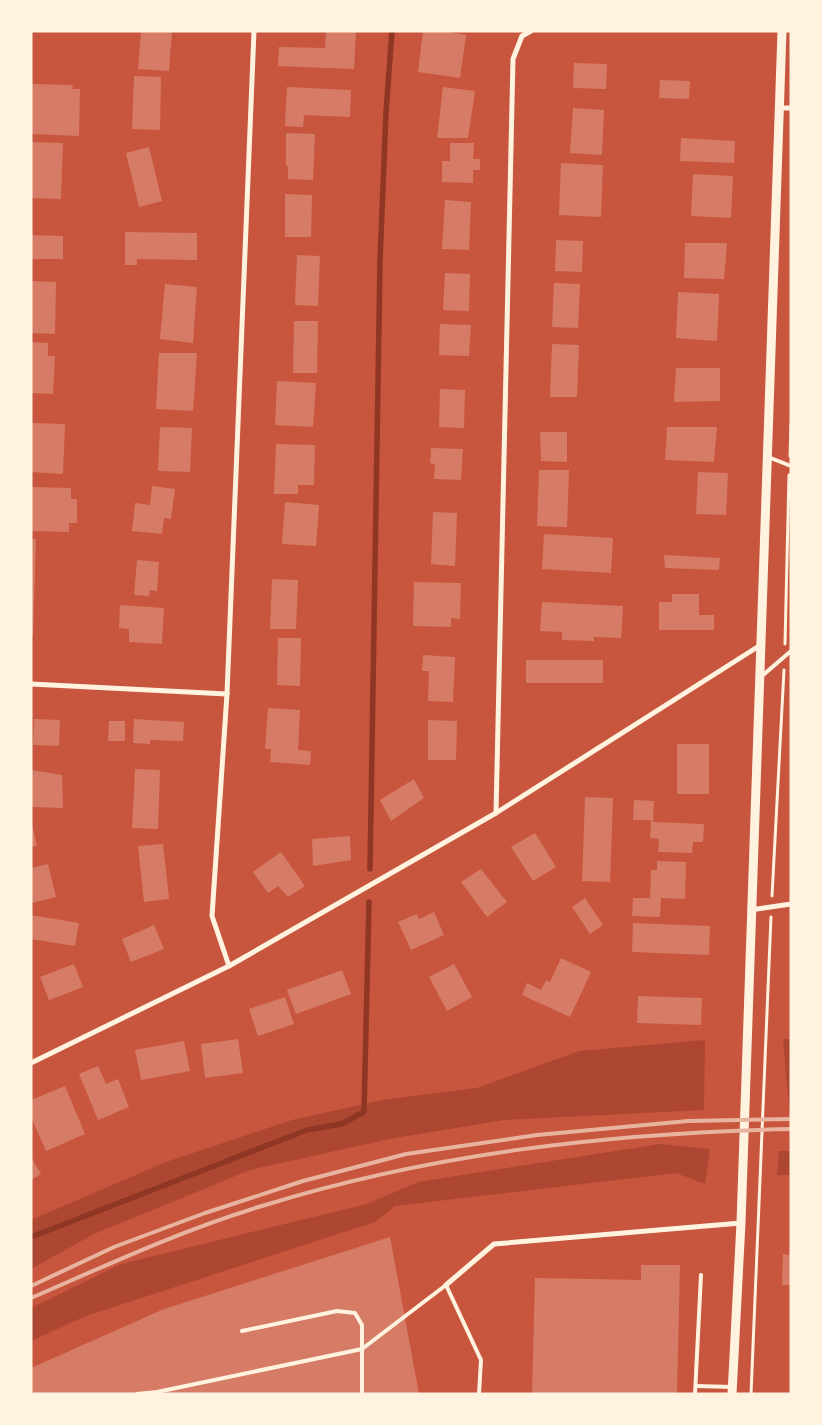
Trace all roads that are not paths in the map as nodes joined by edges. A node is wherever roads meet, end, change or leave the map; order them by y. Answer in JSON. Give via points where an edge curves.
{"nodes":[{"id":1,"x":254,"y":31,"type":"edge"},
{"id":2,"x":531,"y":31,"type":"edge"},
{"id":3,"x":782,"y":31,"type":"edge"},
{"id":4,"x":779,"y":108,"type":"junction"},
{"id":5,"x":791,"y":108,"type":"edge"},
{"id":6,"x":766,"y":456,"type":"junction"},
{"id":7,"x":791,"y":466,"type":"edge"},
{"id":8,"x":759,"y":646,"type":"junction"},
{"id":9,"x":791,"y":652,"type":"edge"},
{"id":10,"x":758,"y":678,"type":"junction"},
{"id":11,"x":31,"y":684,"type":"edge"},
{"id":12,"x":227,"y":694,"type":"junction"},
{"id":13,"x":496,"y":813,"type":"junction"},
{"id":14,"x":791,"y":904,"type":"edge"},
{"id":15,"x":750,"y":910,"type":"junction"},
{"id":16,"x":229,"y":966,"type":"junction"},
{"id":17,"x":31,"y":1063,"type":"edge"},
{"id":18,"x":741,"y":1223,"type":"junction"},
{"id":19,"x":701,"y":1275,"type":"dead end"},
{"id":20,"x":446,"y":1285,"type":"junction"},
{"id":21,"x":242,"y":1331,"type":"dead end"},
{"id":22,"x":362,"y":1348,"type":"junction"},
{"id":23,"x":696,"y":1386,"type":"junction"},
{"id":24,"x":732,"y":1390,"type":"edge"},
{"id":25,"x":138,"y":1394,"type":"edge"},
{"id":26,"x":362,"y":1394,"type":"edge"},
{"id":27,"x":479,"y":1394,"type":"edge"},
{"id":28,"x":695,"y":1394,"type":"edge"}],
"edges":[{"from":1,"to":12,"type":"street"},
{"from":2,"to":13,"type":"street","via":[[522,36],[513,59]]},
{"from":3,"to":4,"type":"street"},
{"from":4,"to":5,"type":"street"},
{"from":4,"to":6,"type":"street"},
{"from":6,"to":7,"type":"lane"},
{"from":6,"to":8,"type":"street"},
{"from":8,"to":10,"type":"street"},
{"from":8,"to":13,"type":"street"},
{"from":9,"to":10,"type":"lane"},
{"from":10,"to":15,"type":"street"},
{"from":11,"to":12,"type":"street"},
{"from":12,"to":16,"type":"street","via":[[212,916]]},
{"from":13,"to":16,"type":"street"},
{"from":14,"to":15,"type":"street"},
{"from":15,"to":18,"type":"street"},
{"from":16,"to":17,"type":"street"},
{"from":18,"to":20,"type":"street","via":[[494,1244]]},
{"from":18,"to":24,"type":"street"},
{"from":19,"to":23,"type":"lane"},
{"from":20,"to":22,"type":"lane"},
{"from":20,"to":27,"type":"lane","via":[[481,1360]]},
{"from":21,"to":22,"type":"lane","via":[[337,1311],[356,1313],[362,1325]]},
{"from":22,"to":25,"type":"lane"},
{"from":22,"to":26,"type":"lane"},
{"from":23,"to":24,"type":"lane"},
{"from":23,"to":28,"type":"lane"}]}
